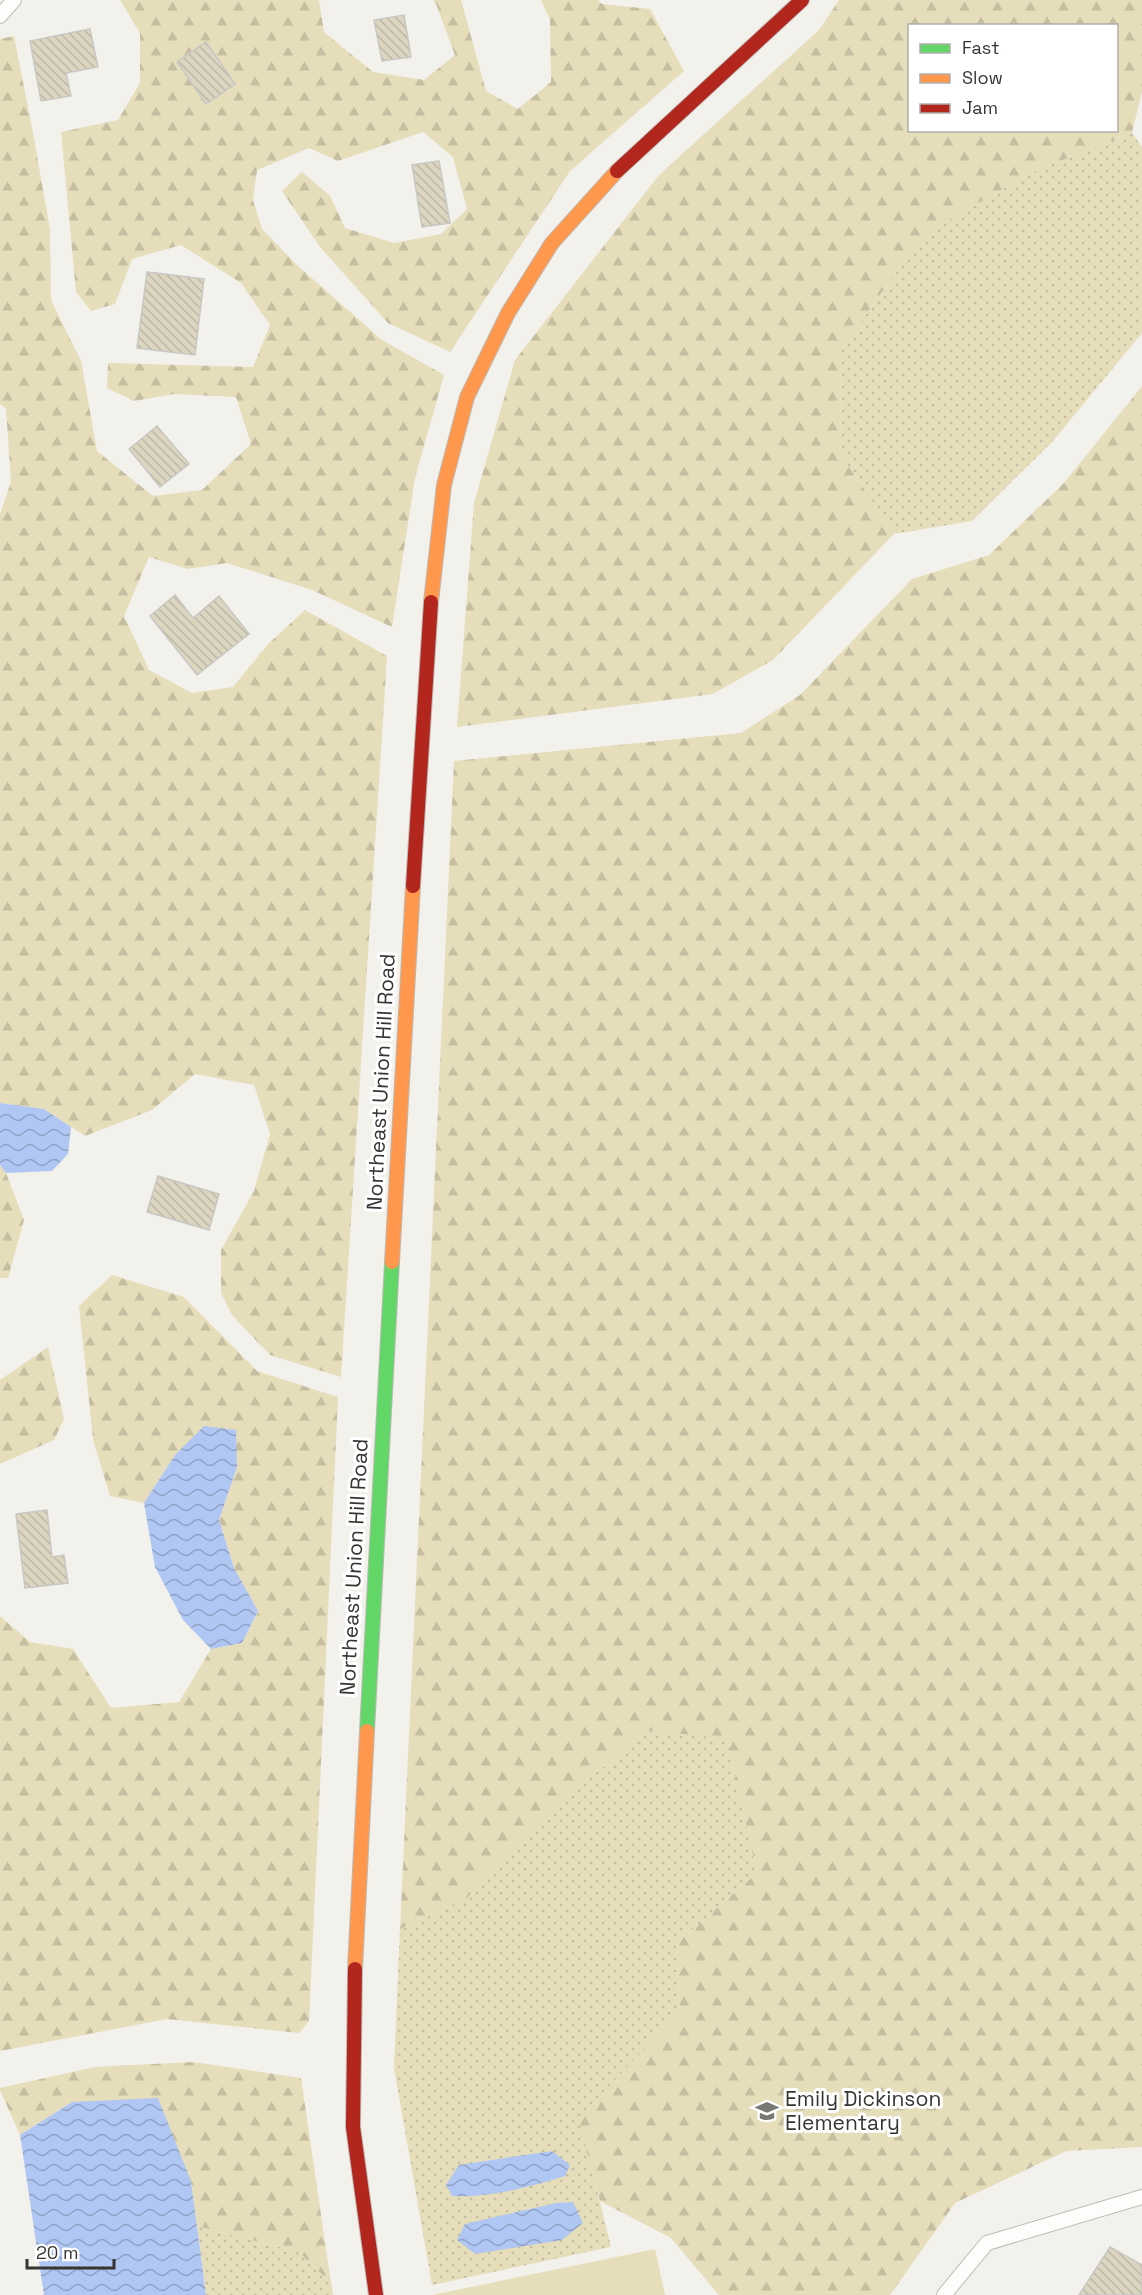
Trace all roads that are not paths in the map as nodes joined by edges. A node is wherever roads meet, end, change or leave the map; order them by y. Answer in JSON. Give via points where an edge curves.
{"nodes":[{"id":1,"x":14,"y":0,"type":"edge"},
{"id":2,"x":802,"y":0,"type":"edge"},
{"id":3,"x":0,"y":16,"type":"edge"},
{"id":4,"x":1142,"y":2197,"type":"edge"},
{"id":5,"x":376,"y":2295,"type":"edge"},
{"id":6,"x":944,"y":2295,"type":"edge"}],
"edges":[{"from":1,"to":3,"type":"lane"},
{"from":2,"to":5,"type":"street","name":"Northeast Union Hill Road","via":[[626,161],[552,243],[508,313],[467,397],[444,485],[429,615],[416,829],[353,2012],[353,2127]]},
{"from":4,"to":6,"type":"lane","via":[[987,2242]]}]}
